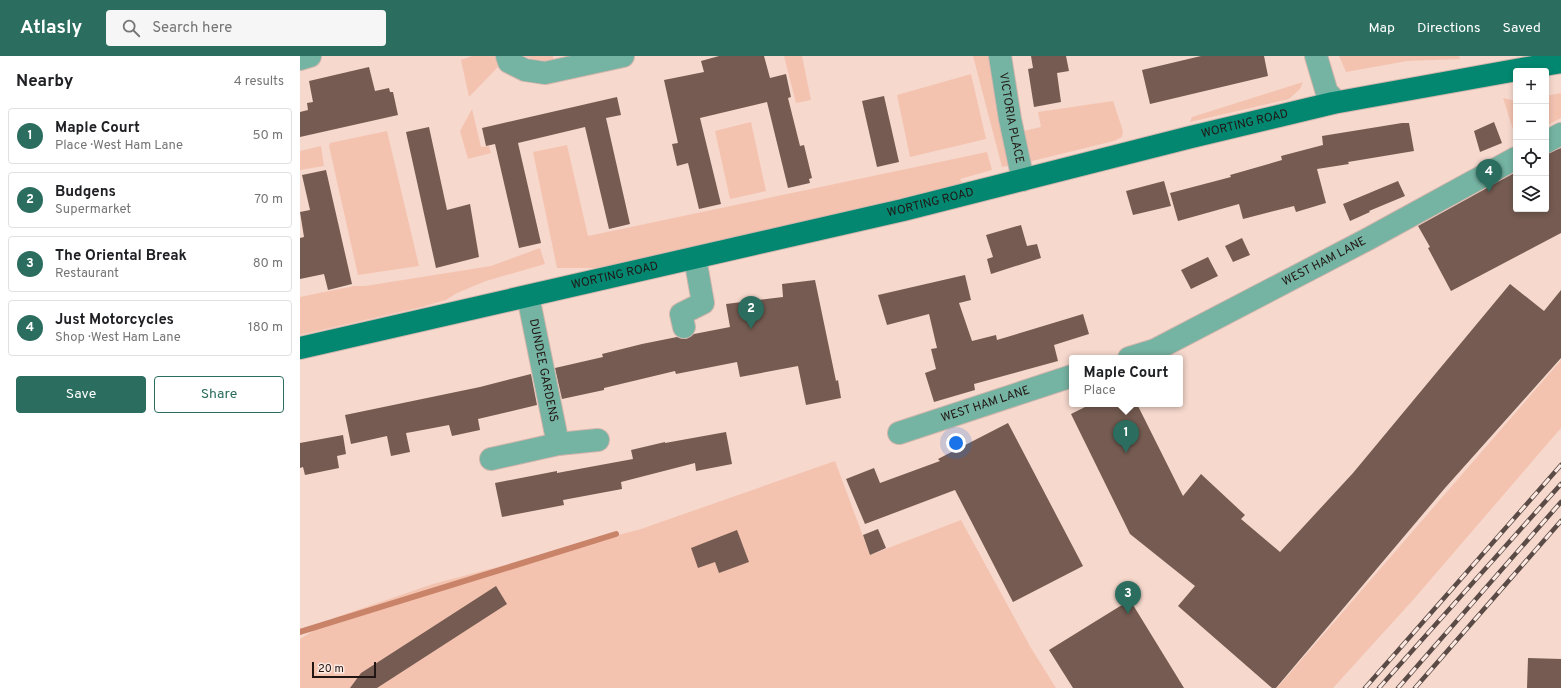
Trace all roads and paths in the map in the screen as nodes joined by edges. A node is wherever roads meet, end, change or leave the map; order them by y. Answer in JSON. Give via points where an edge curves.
{"nodes":[{"id":1,"x":310,"y":56,"type":"edge"},
{"id":2,"x":507,"y":56,"type":"edge"},
{"id":3,"x":623,"y":56,"type":"edge"},
{"id":4,"x":1000,"y":56,"type":"edge"},
{"id":5,"x":1316,"y":56,"type":"edge"},
{"id":6,"x":300,"y":59,"type":"edge"},
{"id":7,"x":1561,"y":62,"type":"edge"},
{"id":8,"x":1333,"y":103,"type":"junction"},
{"id":9,"x":1561,"y":134,"type":"edge"},
{"id":10,"x":1549,"y":140,"type":"edge"},
{"id":11,"x":1513,"y":160,"type":"edge"},
{"id":12,"x":1023,"y":180,"type":"junction"},
{"id":13,"x":695,"y":258,"type":"junction"},
{"id":14,"x":528,"y":296,"type":"junction"},
{"id":15,"x":684,"y":327,"type":"dead end"},
{"id":16,"x":300,"y":348,"type":"edge"},
{"id":17,"x":1139,"y":355,"type":"edge"},
{"id":18,"x":1069,"y":377,"type":"edge"},
{"id":19,"x":899,"y":433,"type":"dead end"},
{"id":20,"x":598,"y":440,"type":"dead end"},
{"id":21,"x":558,"y":444,"type":"junction"},
{"id":22,"x":491,"y":459,"type":"dead end"}],
"edges":[{"from":1,"to":6,"type":"street"},
{"from":2,"to":3,"type":"street","via":[[509,62],[525,70],[545,73]]},
{"from":4,"to":12,"type":"street","name":"VICTORIA PLACE"},
{"from":5,"to":8,"type":"street","via":[[1327,93]]},
{"from":7,"to":8,"type":"main road","name":"WORTING ROAD"},
{"from":8,"to":12,"type":"main road","name":"WORTING ROAD"},
{"from":9,"to":10,"type":"street"},
{"from":11,"to":17,"type":"street","name":"WEST HAM LANE","via":[[1368,239],[1155,350]]},
{"from":12,"to":13,"type":"main road","name":"WORTING ROAD"},
{"from":13,"to":14,"type":"main road","name":"WORTING ROAD"},
{"from":13,"to":15,"type":"street","via":[[703,303],[681,314]]},
{"from":14,"to":16,"type":"main road","name":"WORTING ROAD"},
{"from":14,"to":21,"type":"street","name":"DUNDEE GARDENS"},
{"from":18,"to":19,"type":"street","name":"WEST HAM LANE"},
{"from":20,"to":21,"type":"street"},
{"from":21,"to":22,"type":"street"}]}
